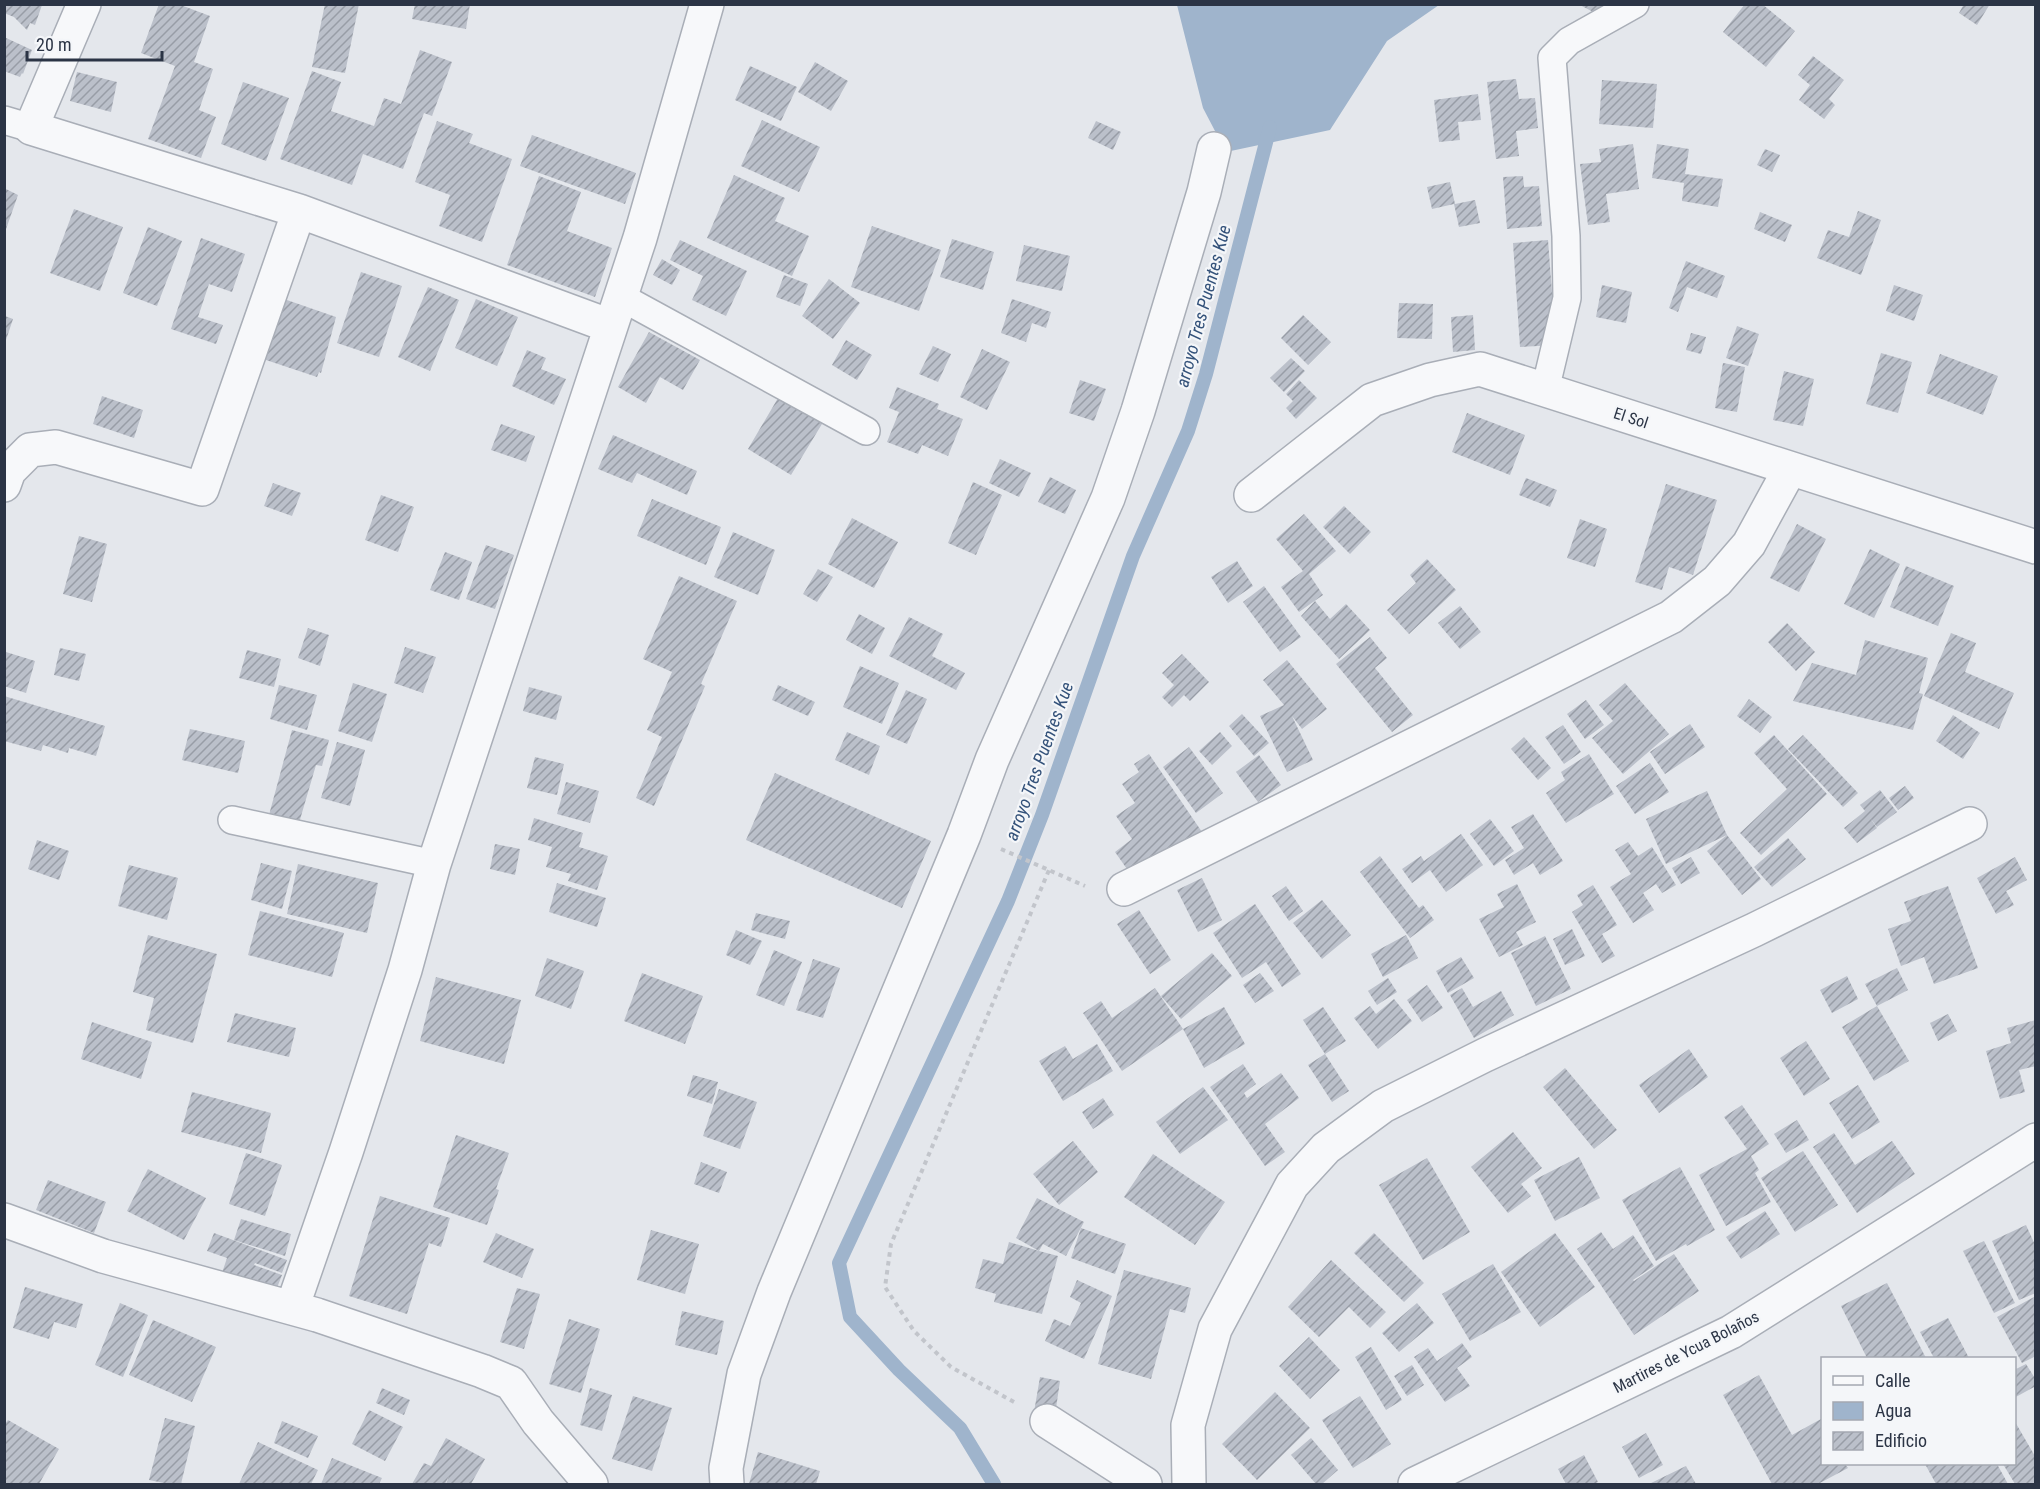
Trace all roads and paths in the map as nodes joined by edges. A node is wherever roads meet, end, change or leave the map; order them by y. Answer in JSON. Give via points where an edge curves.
{"nodes":[{"id":1,"x":84,"y":4,"type":"edge"},
{"id":2,"x":707,"y":4,"type":"edge"},
{"id":3,"x":1635,"y":4,"type":"edge"},
{"id":4,"x":18,"y":124,"type":"edge"},
{"id":5,"x":1214,"y":149,"type":"dead end"},
{"id":6,"x":299,"y":211,"type":"junction"},
{"id":7,"x":616,"y":311,"type":"junction"},
{"id":8,"x":1545,"y":390,"type":"junction"},
{"id":9,"x":866,"y":431,"type":"dead end"},
{"id":10,"x":1790,"y":469,"type":"junction"},
{"id":11,"x":4,"y":485,"type":"edge"},
{"id":12,"x":1251,"y":495,"type":"dead end"},
{"id":13,"x":2036,"y":547,"type":"edge"},
{"id":14,"x":232,"y":820,"type":"dead end"},
{"id":15,"x":1970,"y":824,"type":"dead end"},
{"id":16,"x":996,"y":847,"type":"dead end"},
{"id":17,"x":434,"y":864,"type":"junction"},
{"id":18,"x":1124,"y":889,"type":"dead end"},
{"id":19,"x":2036,"y":1140,"type":"edge"},
{"id":20,"x":4,"y":1220,"type":"edge"},
{"id":21,"x":292,"y":1308,"type":"junction"},
{"id":22,"x":1047,"y":1421,"type":"joint"},
{"id":23,"x":591,"y":1485,"type":"edge"},
{"id":24,"x":727,"y":1485,"type":"edge"},
{"id":25,"x":1145,"y":1485,"type":"edge"},
{"id":26,"x":1189,"y":1485,"type":"edge"},
{"id":27,"x":1415,"y":1485,"type":"edge"}],
"edges":[{"from":1,"to":4,"type":"street"},
{"from":2,"to":7,"type":"street"},
{"from":3,"to":8,"type":"lane","via":[[1569,41],[1552,58],[1567,298]]},
{"from":4,"to":6,"type":"street"},
{"from":5,"to":24,"type":"street","via":[[1138,411],[1108,498],[992,760],[744,1374],[726,1468]]},
{"from":6,"to":7,"type":"street"},
{"from":6,"to":11,"type":"street","via":[[202,489],[56,447],[30,450],[9,471]]},
{"from":7,"to":9,"type":"lane"},
{"from":7,"to":17,"type":"street"},
{"from":8,"to":10,"type":"street","name":"El Sol"},
{"from":8,"to":12,"type":"street","name":"El Sol","via":[[1480,369],[1430,380],[1371,400]]},
{"from":10,"to":13,"type":"street","name":"El Sol"},
{"from":10,"to":18,"type":"street","via":[[1749,544],[1717,581],[1671,617]]},
{"from":14,"to":17,"type":"lane"},
{"from":15,"to":26,"type":"street","via":[[1383,1106],[1326,1148],[1292,1185],[1215,1329],[1188,1425]]},
{"from":16,"to":22,"type":"path","via":[[1049,870],[891,1244],[885,1287],[914,1331],[951,1367]]},
{"from":17,"to":21,"type":"street","via":[[397,993]]},
{"from":19,"to":27,"type":"street","name":"Martires de Ycua Bolaños","via":[[1731,1332]]},
{"from":20,"to":21,"type":"street","via":[[103,1256]]},
{"from":21,"to":23,"type":"street","via":[[511,1383]]},
{"from":22,"to":25,"type":"street"}]}
